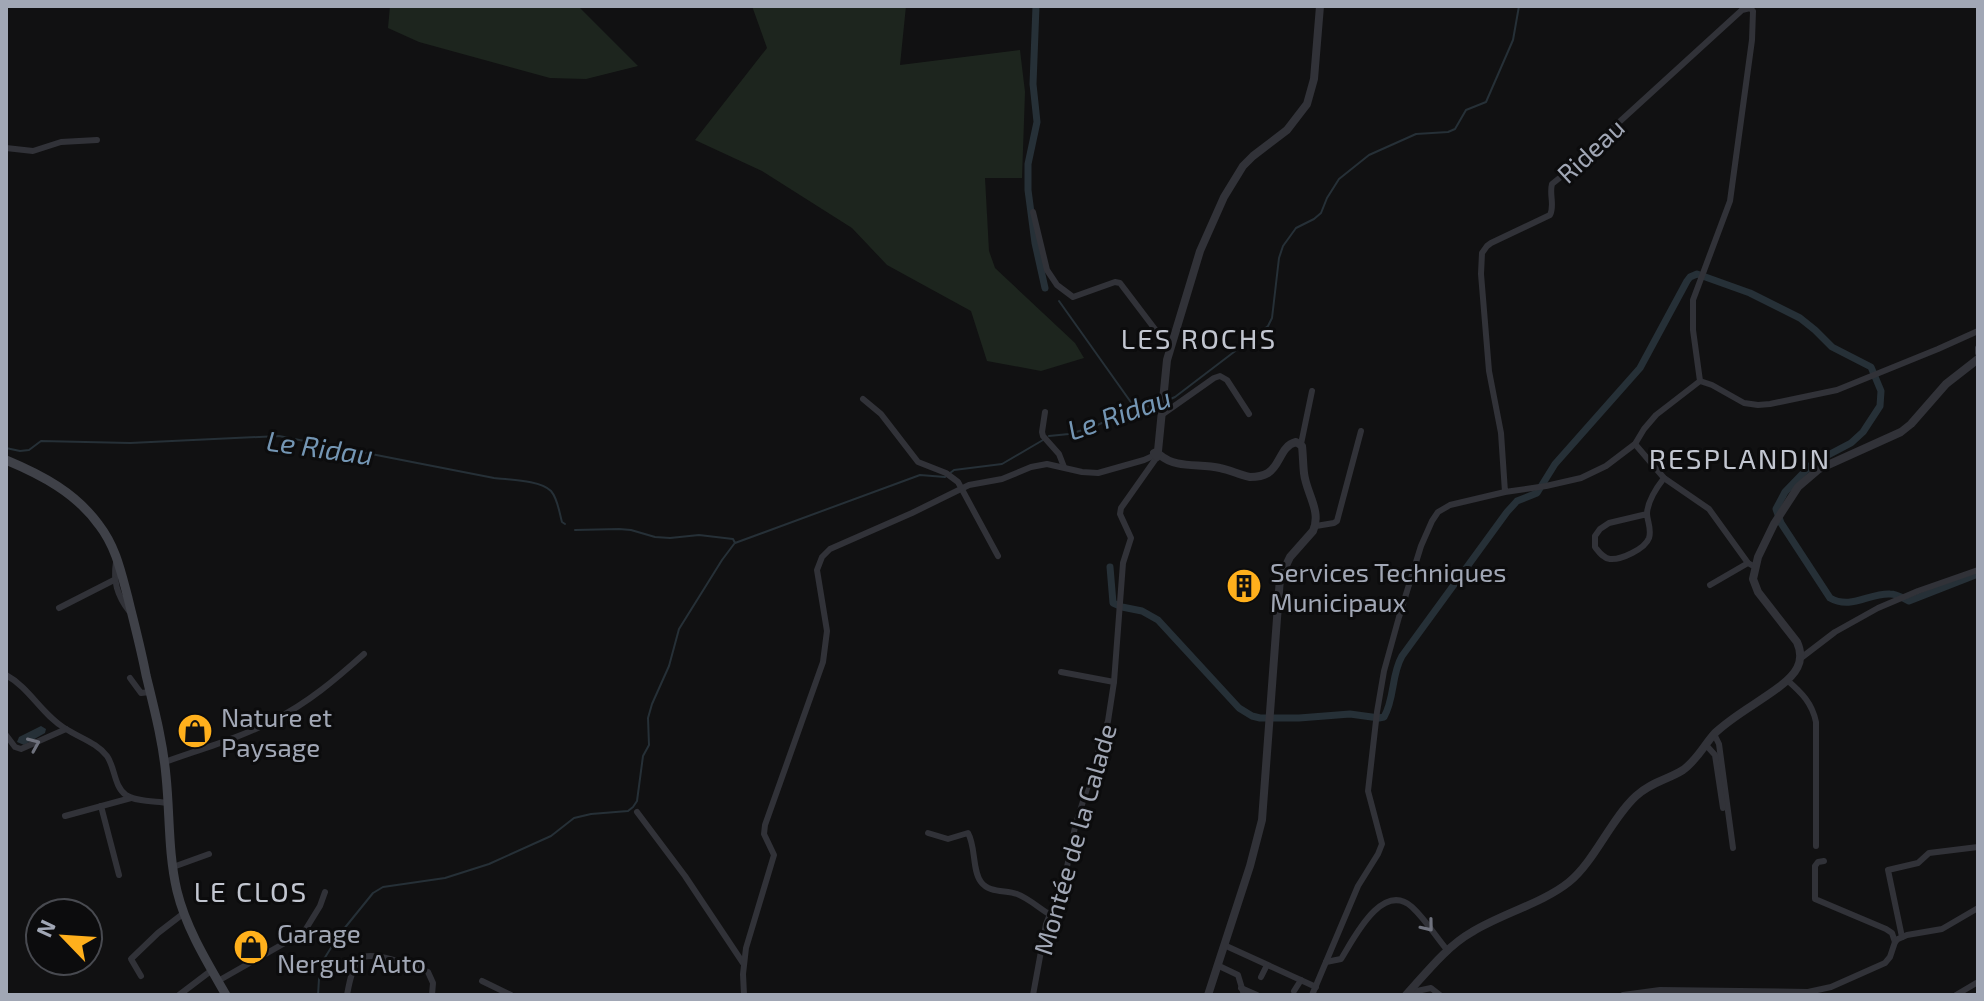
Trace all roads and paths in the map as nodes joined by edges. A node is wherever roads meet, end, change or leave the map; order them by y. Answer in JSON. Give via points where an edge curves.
{"nodes":[{"id":1,"x":1320,"y":6,"type":"edge"},
{"id":2,"x":97,"y":140,"type":"dead end"},
{"id":3,"x":6,"y":148,"type":"edge"},
{"id":4,"x":1033,"y":212,"type":"dead end"},
{"id":5,"x":1978,"y":331,"type":"edge"},
{"id":6,"x":1170,"y":349,"type":"junction"},
{"id":7,"x":1978,"y":359,"type":"edge"},
{"id":8,"x":1700,"y":381,"type":"junction"},
{"id":9,"x":1312,"y":391,"type":"dead end"},
{"id":10,"x":863,"y":399,"type":"dead end"},
{"id":11,"x":1163,"y":406,"type":"junction"},
{"id":12,"x":1045,"y":412,"type":"dead end"},
{"id":13,"x":1249,"y":414,"type":"dead end"},
{"id":14,"x":1361,"y":431,"type":"dead end"},
{"id":15,"x":1301,"y":444,"type":"junction"},
{"id":16,"x":1635,"y":444,"type":"junction"},
{"id":17,"x":1158,"y":455,"type":"junction"},
{"id":18,"x":6,"y":460,"type":"edge"},
{"id":19,"x":1064,"y":467,"type":"junction"},
{"id":20,"x":1664,"y":478,"type":"junction"},
{"id":21,"x":962,"y":487,"type":"junction"},
{"id":22,"x":1505,"y":492,"type":"junction"},
{"id":23,"x":1647,"y":514,"type":"junction"},
{"id":24,"x":1316,"y":526,"type":"junction"},
{"id":25,"x":998,"y":556,"type":"dead end"},
{"id":26,"x":117,"y":558,"type":"junction"},
{"id":27,"x":1752,"y":565,"type":"junction"},
{"id":28,"x":1978,"y":570,"type":"edge"},
{"id":29,"x":114,"y":580,"type":"junction"},
{"id":30,"x":1710,"y":585,"type":"dead end"},
{"id":31,"x":59,"y":608,"type":"dead end"},
{"id":32,"x":132,"y":613,"type":"junction"},
{"id":33,"x":364,"y":654,"type":"dead end"},
{"id":34,"x":1801,"y":658,"type":"junction"},
{"id":35,"x":1061,"y":672,"type":"dead end"},
{"id":36,"x":6,"y":675,"type":"edge"},
{"id":37,"x":130,"y":678,"type":"dead end"},
{"id":38,"x":1787,"y":680,"type":"junction"},
{"id":39,"x":1114,"y":682,"type":"junction"},
{"id":40,"x":150,"y":692,"type":"junction"},
{"id":41,"x":66,"y":729,"type":"junction"},
{"id":42,"x":1714,"y":734,"type":"junction"},
{"id":43,"x":6,"y":735,"type":"edge"},
{"id":44,"x":1706,"y":745,"type":"junction"},
{"id":45,"x":165,"y":762,"type":"junction"},
{"id":46,"x":131,"y":798,"type":"junction"},
{"id":47,"x":168,"y":803,"type":"junction"},
{"id":48,"x":101,"y":806,"type":"junction"},
{"id":49,"x":1723,"y":808,"type":"dead end"},
{"id":50,"x":637,"y":812,"type":"dead end"},
{"id":51,"x":65,"y":816,"type":"dead end"},
{"id":52,"x":928,"y":833,"type":"dead end"},
{"id":53,"x":1816,"y":846,"type":"dead end"},
{"id":54,"x":1978,"y":847,"type":"edge"},
{"id":55,"x":1733,"y":848,"type":"dead end"},
{"id":56,"x":209,"y":854,"type":"dead end"},
{"id":57,"x":1824,"y":861,"type":"dead end"},
{"id":58,"x":173,"y":867,"type":"junction"},
{"id":59,"x":119,"y":875,"type":"dead end"},
{"id":60,"x":325,"y":892,"type":"dead end"},
{"id":61,"x":1978,"y":908,"type":"edge"},
{"id":62,"x":184,"y":913,"type":"junction"},
{"id":63,"x":1049,"y":914,"type":"junction"},
{"id":64,"x":1902,"y":937,"type":"junction"},
{"id":65,"x":1895,"y":942,"type":"junction"},
{"id":66,"x":1224,"y":945,"type":"junction"},
{"id":67,"x":1448,"y":951,"type":"junction"},
{"id":68,"x":1326,"y":962,"type":"junction"},
{"id":69,"x":744,"y":964,"type":"junction"},
{"id":70,"x":1217,"y":965,"type":"junction"},
{"id":71,"x":1267,"y":965,"type":"junction"},
{"id":72,"x":212,"y":970,"type":"junction"},
{"id":73,"x":141,"y":976,"type":"dead end"},
{"id":74,"x":1261,"y":977,"type":"dead end"},
{"id":75,"x":1301,"y":980,"type":"junction"},
{"id":76,"x":218,"y":981,"type":"junction"},
{"id":77,"x":482,"y":981,"type":"dead end"},
{"id":78,"x":1978,"y":982,"type":"edge"},
{"id":79,"x":1316,"y":987,"type":"junction"},
{"id":80,"x":1294,"y":991,"type":"dead end"},
{"id":81,"x":1242,"y":992,"type":"edge"},
{"id":82,"x":1409,"y":992,"type":"edge"},
{"id":83,"x":179,"y":995,"type":"edge"},
{"id":84,"x":226,"y":995,"type":"edge"},
{"id":85,"x":347,"y":995,"type":"edge"},
{"id":86,"x":432,"y":995,"type":"edge"},
{"id":87,"x":511,"y":995,"type":"edge"},
{"id":88,"x":744,"y":995,"type":"edge"},
{"id":89,"x":1033,"y":995,"type":"edge"},
{"id":90,"x":1208,"y":995,"type":"edge"},
{"id":91,"x":1257,"y":995,"type":"edge"},
{"id":92,"x":1312,"y":995,"type":"edge"},
{"id":93,"x":1440,"y":995,"type":"edge"},
{"id":94,"x":1623,"y":995,"type":"edge"},
{"id":95,"x":1956,"y":995,"type":"edge"}],
"edges":[{"from":1,"to":6,"type":"street","via":[[1307,104],[1287,130],[1243,166],[1224,197],[1200,251]]},
{"from":2,"to":3,"type":"street","via":[[61,142],[33,151]]},
{"from":4,"to":6,"type":"street","via":[[1047,270],[1057,285],[1073,297],[1120,283]]},
{"from":5,"to":8,"type":"street","via":[[1828,393],[1758,405]]},
{"from":6,"to":11,"type":"street"},
{"from":7,"to":27,"type":"street","via":[[1901,432],[1819,469],[1798,487]]},
{"from":8,"to":16,"type":"street","via":[[1656,415]]},
{"from":8,"to":22,"type":"street","name":"Rideau","via":[[1694,297],[1729,208],[1754,17],[1753,9],[1747,8],[1552,184],[1550,215],[1484,249],[1484,314]]},
{"from":9,"to":15,"type":"street"},
{"from":10,"to":21,"type":"street","via":[[918,462],[949,475]]},
{"from":11,"to":13,"type":"street","via":[[1220,376]]},
{"from":11,"to":17,"type":"street"},
{"from":12,"to":19,"type":"street","via":[[1042,432]]},
{"from":14,"to":24,"type":"street","via":[[1337,521]]},
{"from":15,"to":17,"type":"street","via":[[1285,447],[1269,473],[1250,477],[1170,462]]},
{"from":15,"to":24,"type":"street"},
{"from":16,"to":20,"type":"street"},
{"from":16,"to":22,"type":"street","via":[[1589,475]]},
{"from":17,"to":19,"type":"street","via":[[1098,473]]},
{"from":17,"to":39,"type":"street","name":"Montée de la Calade","via":[[1121,508],[1131,538],[1124,560]]},
{"from":18,"to":26,"type":"main road","via":[[74,498],[110,540]]},
{"from":19,"to":21,"type":"street","via":[[1039,465]]},
{"from":20,"to":23,"type":"street"},
{"from":20,"to":27,"type":"street","via":[[1709,509]]},
{"from":21,"to":25,"type":"street"},
{"from":21,"to":69,"type":"street","via":[[822,557],[817,570],[827,642],[765,825],[774,855]]},
{"from":22,"to":68,"type":"street","via":[[1445,507],[1421,546],[1384,671],[1375,724],[1368,791],[1382,844]]},
{"from":23,"to":23,"type":"street","via":[[1647,543],[1610,559],[1600,554],[1595,536],[1607,524]]},
{"from":24,"to":66,"type":"street","via":[[1280,578],[1262,820]]},
{"from":26,"to":29,"type":"street"},
{"from":26,"to":32,"type":"main road"},
{"from":27,"to":30,"type":"street"},
{"from":27,"to":34,"type":"street","via":[[1757,589],[1797,642]]},
{"from":28,"to":34,"type":"street","via":[[1899,599],[1846,626]]},
{"from":29,"to":31,"type":"street"},
{"from":29,"to":32,"type":"street"},
{"from":32,"to":40,"type":"main road"},
{"from":33,"to":45,"type":"street","via":[[317,694],[274,720]]},
{"from":34,"to":38,"type":"street"},
{"from":35,"to":39,"type":"street"},
{"from":36,"to":41,"type":"street"},
{"from":37,"to":40,"type":"street","via":[[141,693]]},
{"from":38,"to":42,"type":"street"},
{"from":38,"to":53,"type":"street","via":[[1806,697],[1816,722]]},
{"from":39,"to":63,"type":"street","name":"Montée de la Calade","via":[[1065,877]]},
{"from":40,"to":45,"type":"main road"},
{"from":43,"to":41,"type":"street","one_way":true,"via":[[21,749]]},
{"from":41,"to":46,"type":"street","via":[[106,755],[121,791]]},
{"from":42,"to":44,"type":"street"},
{"from":42,"to":55,"type":"street"},
{"from":44,"to":49,"type":"street","via":[[1715,755]]},
{"from":44,"to":67,"type":"street","via":[[1685,769],[1636,796],[1566,885],[1473,931]]},
{"from":45,"to":47,"type":"main road"},
{"from":46,"to":47,"type":"street"},
{"from":46,"to":48,"type":"street"},
{"from":47,"to":58,"type":"main road"},
{"from":48,"to":51,"type":"street"},
{"from":48,"to":59,"type":"street"},
{"from":50,"to":69,"type":"street"},
{"from":52,"to":63,"type":"street","via":[[948,839],[968,833],[982,884],[1019,895]]},
{"from":54,"to":64,"type":"street","via":[[1929,853],[1918,863],[1888,870]]},
{"from":56,"to":58,"type":"street"},
{"from":57,"to":65,"type":"street","via":[[1815,866],[1815,899],[1889,930]]},
{"from":58,"to":62,"type":"main road"},
{"from":60,"to":76,"type":"street","via":[[304,932]]},
{"from":61,"to":64,"type":"street","via":[[1942,929]]},
{"from":62,"to":72,"type":"main road"},
{"from":62,"to":73,"type":"street","via":[[131,959]]},
{"from":63,"to":89,"type":"street","name":"Montée de la Calade"},
{"from":64,"to":65,"type":"street"},
{"from":65,"to":94,"type":"street","via":[[1885,963],[1818,990],[1660,990]]},
{"from":66,"to":70,"type":"street"},
{"from":66,"to":71,"type":"street"},
{"from":68,"to":67,"type":"street","one_way":true,"via":[[1341,959],[1374,911],[1394,901],[1412,907]]},
{"from":67,"to":82,"type":"street"},
{"from":68,"to":79,"type":"street"},
{"from":69,"to":88,"type":"street"},
{"from":70,"to":81,"type":"street","via":[[1238,975]]},
{"from":70,"to":90,"type":"street"},
{"from":71,"to":74,"type":"street"},
{"from":71,"to":75,"type":"street"},
{"from":72,"to":76,"type":"main road"},
{"from":72,"to":83,"type":"street"},
{"from":75,"to":79,"type":"street"},
{"from":75,"to":80,"type":"street"},
{"from":76,"to":84,"type":"main road"},
{"from":77,"to":87,"type":"street"},
{"from":78,"to":95,"type":"street"},
{"from":79,"to":92,"type":"street"},
{"from":81,"to":91,"type":"street"},
{"from":82,"to":93,"type":"street","via":[[1431,988]]},
{"from":85,"to":86,"type":"street","via":[[357,962],[372,955],[428,972]]}]}
